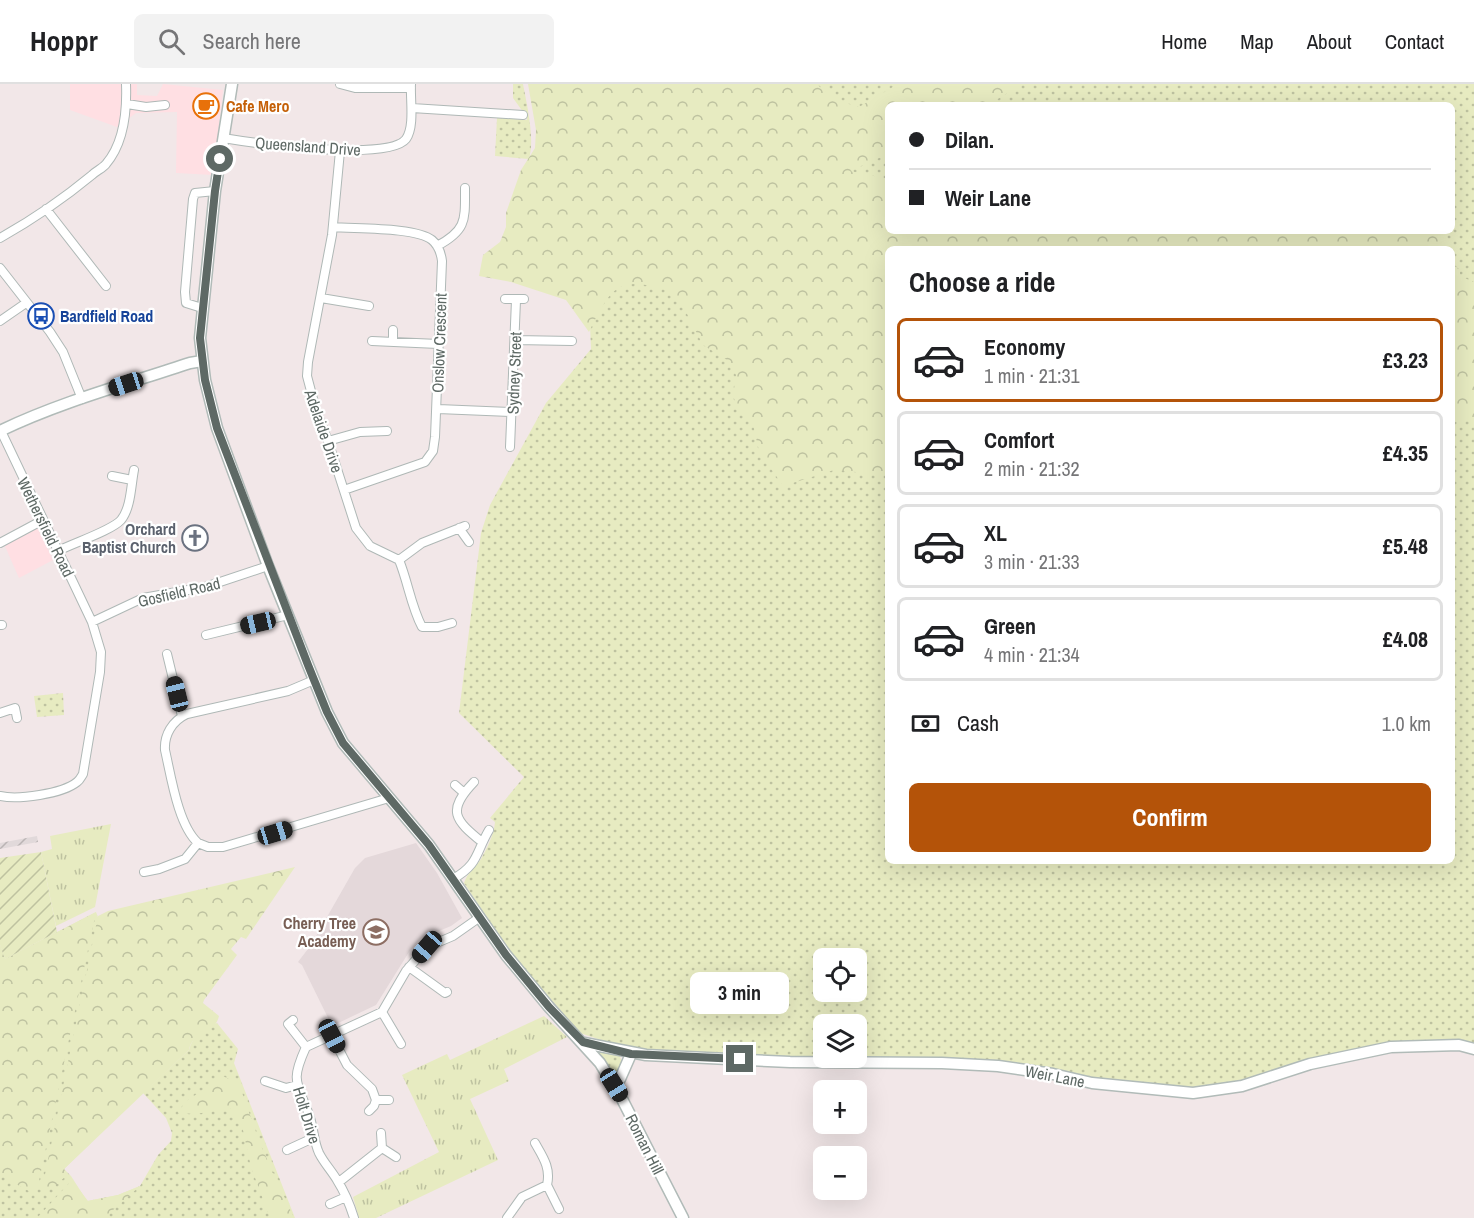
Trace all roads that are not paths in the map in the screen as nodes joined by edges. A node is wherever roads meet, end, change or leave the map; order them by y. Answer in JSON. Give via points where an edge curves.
{"nodes":[{"id":1,"x":126,"y":84,"type":"edge"},
{"id":2,"x":232,"y":84,"type":"edge"},
{"id":3,"x":340,"y":84,"type":"edge"},
{"id":4,"x":411,"y":86,"type":"edge"},
{"id":5,"x":127,"y":104,"type":"junction"},
{"id":6,"x":165,"y":105,"type":"dead end"},
{"id":7,"x":412,"y":108,"type":"junction"},
{"id":8,"x":517,"y":112,"type":"dead end"},
{"id":9,"x":223,"y":138,"type":"junction"},
{"id":10,"x":340,"y":151,"type":"junction"},
{"id":11,"x":465,"y":188,"type":"dead end"},
{"id":12,"x":215,"y":191,"type":"junction"},
{"id":13,"x":465,"y":202,"type":"junction"},
{"id":14,"x":475,"y":202,"type":"dead end"},
{"id":15,"x":46,"y":209,"type":"junction"},
{"id":16,"x":333,"y":227,"type":"junction"},
{"id":17,"x":0,"y":238,"type":"edge"},
{"id":18,"x":438,"y":246,"type":"junction"},
{"id":19,"x":0,"y":268,"type":"edge"},
{"id":20,"x":104,"y":281,"type":"dead end"},
{"id":21,"x":321,"y":298,"type":"junction"},
{"id":22,"x":505,"y":299,"type":"dead end"},
{"id":23,"x":26,"y":303,"type":"junction"},
{"id":24,"x":367,"y":303,"type":"dead end"},
{"id":25,"x":202,"y":308,"type":"junction"},
{"id":26,"x":0,"y":321,"type":"edge"},
{"id":27,"x":393,"y":330,"type":"dead end"},
{"id":28,"x":515,"y":340,"type":"junction"},
{"id":29,"x":372,"y":341,"type":"dead end"},
{"id":30,"x":393,"y":342,"type":"junction"},
{"id":31,"x":438,"y":344,"type":"junction"},
{"id":32,"x":565,"y":351,"type":"dead end"},
{"id":33,"x":202,"y":361,"type":"junction"},
{"id":34,"x":82,"y":399,"type":"junction"},
{"id":35,"x":438,"y":409,"type":"junction"},
{"id":36,"x":513,"y":412,"type":"junction"},
{"id":37,"x":0,"y":431,"type":"edge"},
{"id":38,"x":387,"y":431,"type":"dead end"},
{"id":39,"x":328,"y":441,"type":"junction"},
{"id":40,"x":510,"y":447,"type":"dead end"},
{"id":41,"x":134,"y":470,"type":"dead end"},
{"id":42,"x":112,"y":476,"type":"dead end"},
{"id":43,"x":132,"y":480,"type":"junction"},
{"id":44,"x":344,"y":490,"type":"junction"},
{"id":45,"x":43,"y":520,"type":"junction"},
{"id":46,"x":469,"y":542,"type":"dead end"},
{"id":47,"x":0,"y":543,"type":"edge"},
{"id":48,"x":58,"y":551,"type":"junction"},
{"id":49,"x":399,"y":560,"type":"junction"},
{"id":50,"x":268,"y":566,"type":"junction"},
{"id":51,"x":288,"y":615,"type":"junction"},
{"id":52,"x":92,"y":622,"type":"junction"},
{"id":53,"x":447,"y":623,"type":"dead end"},
{"id":54,"x":206,"y":635,"type":"dead end"},
{"id":55,"x":167,"y":654,"type":"dead end"},
{"id":56,"x":314,"y":680,"type":"junction"},
{"id":57,"x":0,"y":713,"type":"edge"},
{"id":58,"x":182,"y":716,"type":"junction"},
{"id":59,"x":17,"y":718,"type":"dead end"},
{"id":60,"x":474,"y":782,"type":"dead end"},
{"id":61,"x":455,"y":785,"type":"dead end"},
{"id":62,"x":463,"y":792,"type":"junction"},
{"id":63,"x":0,"y":796,"type":"edge"},
{"id":64,"x":389,"y":798,"type":"junction"},
{"id":65,"x":489,"y":831,"type":"dead end"},
{"id":66,"x":482,"y":842,"type":"junction"},
{"id":67,"x":198,"y":843,"type":"junction"},
{"id":68,"x":144,"y":872,"type":"dead end"},
{"id":69,"x":453,"y":879,"type":"junction"},
{"id":70,"x":480,"y":917,"type":"junction"},
{"id":71,"x":410,"y":967,"type":"junction"},
{"id":72,"x":444,"y":993,"type":"dead end"},
{"id":73,"x":382,"y":1012,"type":"junction"},
{"id":74,"x":293,"y":1020,"type":"dead end"},
{"id":75,"x":332,"y":1036,"type":"junction"},
{"id":76,"x":583,"y":1042,"type":"junction"},
{"id":77,"x":401,"y":1044,"type":"dead end"},
{"id":78,"x":306,"y":1047,"type":"junction"},
{"id":79,"x":1474,"y":1048,"type":"edge"},
{"id":80,"x":631,"y":1054,"type":"junction"},
{"id":81,"x":265,"y":1081,"type":"dead end"},
{"id":82,"x":297,"y":1085,"type":"junction"},
{"id":83,"x":614,"y":1085,"type":"junction"},
{"id":84,"x":376,"y":1100,"type":"junction"},
{"id":85,"x":389,"y":1100,"type":"dead end"},
{"id":86,"x":369,"y":1111,"type":"dead end"},
{"id":87,"x":381,"y":1133,"type":"dead end"},
{"id":88,"x":313,"y":1138,"type":"junction"},
{"id":89,"x":536,"y":1143,"type":"dead end"},
{"id":90,"x":382,"y":1148,"type":"junction"},
{"id":91,"x":287,"y":1150,"type":"dead end"},
{"id":92,"x":396,"y":1157,"type":"dead end"},
{"id":93,"x":339,"y":1182,"type":"junction"},
{"id":94,"x":547,"y":1185,"type":"junction"},
{"id":95,"x":346,"y":1197,"type":"junction"},
{"id":96,"x":330,"y":1204,"type":"dead end"},
{"id":97,"x":559,"y":1209,"type":"dead end"},
{"id":98,"x":354,"y":1218,"type":"edge"},
{"id":99,"x":507,"y":1218,"type":"edge"},
{"id":100,"x":683,"y":1218,"type":"edge"}],
"edges":[{"from":1,"to":5,"type":"street"},
{"from":2,"to":9,"type":"main road","name":"Roman Hill"},
{"from":3,"to":4,"type":"street","via":[[355,88]]},
{"from":4,"to":7,"type":"street","name":"Queensland Drive"},
{"from":5,"to":6,"type":"street"},
{"from":5,"to":15,"type":"street","via":[[117,146],[106,164]]},
{"from":7,"to":8,"type":"street"},
{"from":7,"to":10,"type":"street","name":"Queensland Drive","via":[[408,136],[402,143],[381,150]]},
{"from":9,"to":10,"type":"street","name":"Queensland Drive"},
{"from":9,"to":12,"type":"main road","name":"Roman Hill"},
{"from":10,"to":16,"type":"street","name":"Adelaide Drive"},
{"from":11,"to":13,"type":"street"},
{"from":12,"to":25,"type":"main road","name":"Roman Hill"},
{"from":12,"to":25,"type":"street","via":[[195,192],[193,199],[184,292],[186,303]]},
{"from":13,"to":14,"type":"street"},
{"from":13,"to":18,"type":"street","via":[[460,230]]},
{"from":15,"to":17,"type":"street"},
{"from":15,"to":20,"type":"street"},
{"from":16,"to":18,"type":"street","via":[[422,234]]},
{"from":16,"to":21,"type":"street","name":"Adelaide Drive"},
{"from":18,"to":31,"type":"street","name":"Onslow Crescent","via":[[442,261]]},
{"from":19,"to":23,"type":"street"},
{"from":21,"to":24,"type":"street"},
{"from":21,"to":39,"type":"street","name":"Adelaide Drive","via":[[307,376]]},
{"from":22,"to":28,"type":"street","name":"Sydney Street","via":[[520,299]]},
{"from":23,"to":26,"type":"street"},
{"from":23,"to":34,"type":"street","via":[[63,352]]},
{"from":25,"to":33,"type":"main road","name":"Roman Hill"},
{"from":27,"to":30,"type":"street"},
{"from":28,"to":32,"type":"street","via":[[568,341]]},
{"from":28,"to":36,"type":"street","name":"Sydney Street"},
{"from":29,"to":30,"type":"street"},
{"from":30,"to":31,"type":"street"},
{"from":31,"to":35,"type":"street","name":"Onslow Crescent"},
{"from":33,"to":34,"type":"main road"},
{"from":33,"to":50,"type":"main road","name":"Roman Hill","via":[[217,428]]},
{"from":34,"to":37,"type":"main road"},
{"from":35,"to":36,"type":"street"},
{"from":35,"to":44,"type":"street","name":"Onslow Crescent","via":[[435,445],[425,462]]},
{"from":36,"to":40,"type":"street","name":"Sydney Street"},
{"from":37,"to":45,"type":"street","name":"Wethersfield Road"},
{"from":38,"to":39,"type":"street","via":[[360,432]]},
{"from":39,"to":44,"type":"street","name":"Adelaide Drive"},
{"from":41,"to":43,"type":"street"},
{"from":42,"to":43,"type":"street"},
{"from":43,"to":48,"type":"street","via":[[120,520]]},
{"from":44,"to":49,"type":"street","name":"Adelaide Drive","via":[[356,528],[370,546]]},
{"from":45,"to":47,"type":"street"},
{"from":45,"to":48,"type":"street","name":"Wethersfield Road"},
{"from":46,"to":49,"type":"street","via":[[462,527],[422,543]]},
{"from":48,"to":52,"type":"street","name":"Wethersfield Road"},
{"from":49,"to":53,"type":"street","via":[[422,627]]},
{"from":50,"to":51,"type":"main road","name":"Roman Hill"},
{"from":50,"to":52,"type":"street","name":"Gosfield Road","via":[[223,582],[144,598]]},
{"from":51,"to":54,"type":"street"},
{"from":51,"to":56,"type":"main road","name":"Roman Hill"},
{"from":52,"to":63,"type":"street","name":"Wethersfield Road","via":[[101,652],[100,672],[83,774],[77,782],[55,792],[23,798]]},
{"from":55,"to":58,"type":"street","via":[[173,663]]},
{"from":56,"to":58,"type":"street","via":[[288,691]]},
{"from":56,"to":64,"type":"main road","name":"Roman Hill","via":[[343,743]]},
{"from":57,"to":59,"type":"street","via":[[15,704]]},
{"from":58,"to":67,"type":"street","via":[[164,740],[165,750],[183,821]]},
{"from":60,"to":62,"type":"street"},
{"from":61,"to":62,"type":"street"},
{"from":62,"to":66,"type":"street","via":[[457,806],[459,820]]},
{"from":64,"to":67,"type":"street","via":[[223,847]]},
{"from":64,"to":69,"type":"main road","name":"Roman Hill"},
{"from":65,"to":66,"type":"street"},
{"from":66,"to":69,"type":"street","via":[[477,859]]},
{"from":67,"to":68,"type":"street","via":[[185,859]]},
{"from":69,"to":70,"type":"main road","name":"Roman Hill"},
{"from":70,"to":71,"type":"street","via":[[453,936],[427,947]]},
{"from":70,"to":76,"type":"main road","name":"Roman Hill","via":[[506,955]]},
{"from":71,"to":72,"type":"street"},
{"from":71,"to":73,"type":"street"},
{"from":73,"to":75,"type":"street"},
{"from":73,"to":77,"type":"street"},
{"from":74,"to":78,"type":"street","via":[[288,1024]]},
{"from":75,"to":78,"type":"street"},
{"from":75,"to":84,"type":"street","via":[[347,1065],[372,1089]]},
{"from":76,"to":80,"type":"main road","name":"Weir Lane"},
{"from":76,"to":83,"type":"main road","name":"Roman Hill"},
{"from":78,"to":82,"type":"street","name":"Holt Drive","via":[[296,1074]]},
{"from":79,"to":80,"type":"main road","name":"Weir Lane","via":[[1391,1047],[1310,1064],[1242,1086],[1193,1093],[1092,1083],[998,1066]]},
{"from":80,"to":83,"type":"main road"},
{"from":81,"to":82,"type":"street","via":[[286,1088]]},
{"from":82,"to":88,"type":"street","name":"Holt Drive"},
{"from":83,"to":100,"type":"main road","name":"Roman Hill"},
{"from":84,"to":85,"type":"street"},
{"from":84,"to":86,"type":"street"},
{"from":87,"to":90,"type":"street"},
{"from":88,"to":91,"type":"street"},
{"from":88,"to":93,"type":"street","name":"Holt Drive"},
{"from":89,"to":94,"type":"street","via":[[547,1164]]},
{"from":90,"to":92,"type":"street"},
{"from":90,"to":93,"type":"street"},
{"from":93,"to":95,"type":"street","name":"Holt Drive"},
{"from":94,"to":97,"type":"street"},
{"from":94,"to":99,"type":"street","via":[[522,1197]]},
{"from":95,"to":96,"type":"street"},
{"from":95,"to":98,"type":"street","name":"Holt Drive"}]}
